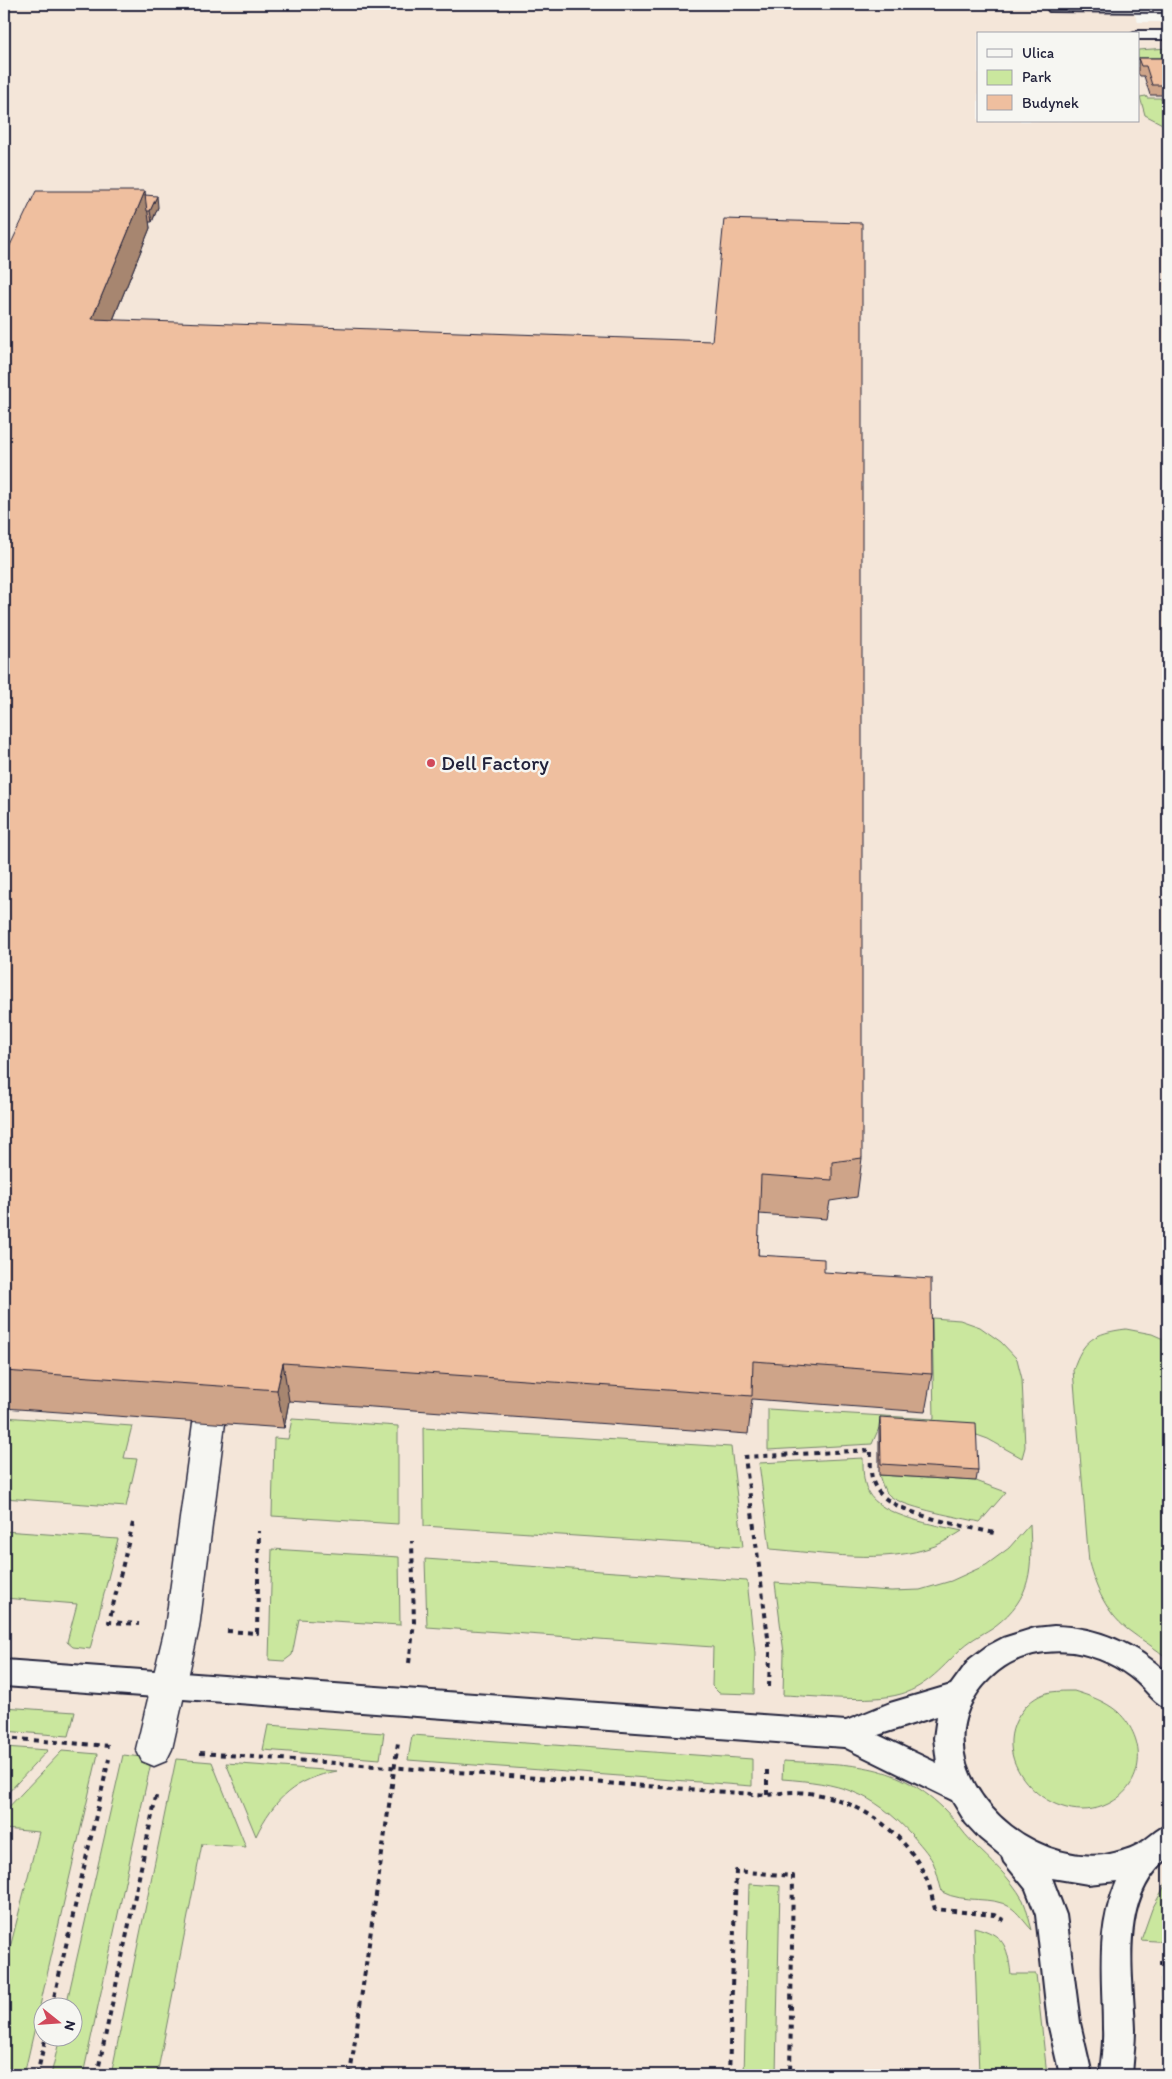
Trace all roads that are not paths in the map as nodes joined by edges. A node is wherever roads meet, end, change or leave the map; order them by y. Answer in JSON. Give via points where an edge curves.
{"nodes":[{"id":1,"x":1054,"y":8,"type":"dead end"},
{"id":2,"x":1168,"y":8,"type":"edge"},
{"id":3,"x":1140,"y":35,"type":"edge"},
{"id":4,"x":1168,"y":35,"type":"edge"},
{"id":5,"x":209,"y":1423,"type":"edge"},
{"id":6,"x":4,"y":1673,"type":"edge"},
{"id":7,"x":169,"y":1684,"type":"junction"},
{"id":8,"x":959,"y":1695,"type":"junction"},
{"id":9,"x":1168,"y":1695,"type":"edge"},
{"id":10,"x":847,"y":1734,"type":"junction"},
{"id":11,"x":160,"y":1750,"type":"road end"},
{"id":12,"x":962,"y":1790,"type":"junction"},
{"id":13,"x":1010,"y":1845,"type":"junction"},
{"id":14,"x":1158,"y":1848,"type":"edge"},
{"id":15,"x":1076,"y":2075,"type":"edge"},
{"id":16,"x":1116,"y":2075,"type":"edge"}],
"edges":[{"from":1,"to":2,"type":"lane"},
{"from":3,"to":4,"type":"lane"},
{"from":5,"to":7,"type":"street","via":[[182,1628]]},
{"from":6,"to":7,"type":"lane"},
{"from":7,"to":10,"type":"lane"},
{"from":7,"to":11,"type":"street"},
{"from":8,"to":9,"type":"lane","via":[[976,1670],[1002,1651],[1032,1641],[1065,1639],[1099,1645],[1132,1661],[1159,1683]]},
{"from":8,"to":10,"type":"lane","via":[[890,1716]]},
{"from":8,"to":12,"type":"lane","via":[[949,1724],[950,1757]]},
{"from":10,"to":12,"type":"lane"},
{"from":12,"to":13,"type":"lane","via":[[982,1820]]},
{"from":13,"to":14,"type":"lane","via":[[1044,1862],[1080,1870],[1116,1868]]},
{"from":13,"to":15,"type":"lane","via":[[1038,1880],[1051,1915],[1064,2023]]},
{"from":14,"to":16,"type":"lane","via":[[1127,1889],[1118,1923],[1115,1960],[1120,2028]]}]}
